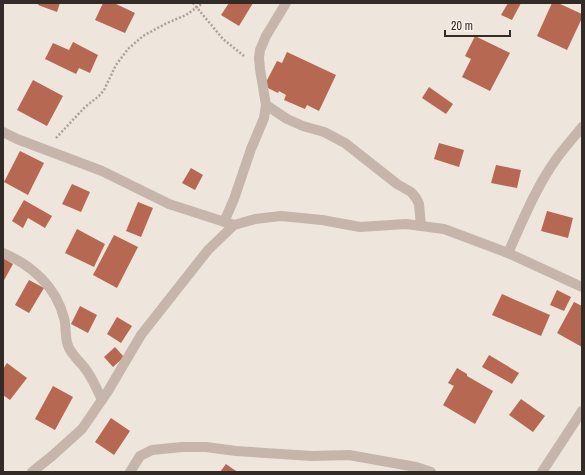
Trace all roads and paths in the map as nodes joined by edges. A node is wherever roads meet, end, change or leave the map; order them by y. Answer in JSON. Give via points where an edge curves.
{"nodes":[{"id":1,"x":193,"y":3,"type":"edge"},
{"id":2,"x":203,"y":3,"type":"edge"},
{"id":3,"x":286,"y":3,"type":"edge"},
{"id":4,"x":196,"y":8,"type":"junction"},
{"id":5,"x":260,"y":69,"type":"junction"},
{"id":6,"x":266,"y":105,"type":"junction"},
{"id":7,"x":582,"y":127,"type":"edge"},
{"id":8,"x":3,"y":132,"type":"edge"},
{"id":9,"x":45,"y":150,"type":"junction"},
{"id":10,"x":229,"y":224,"type":"junction"},
{"id":11,"x":421,"y":226,"type":"junction"},
{"id":12,"x":3,"y":253,"type":"edge"},
{"id":13,"x":508,"y":253,"type":"junction"},
{"id":14,"x":582,"y":288,"type":"edge"},
{"id":15,"x":102,"y":400,"type":"junction"},
{"id":16,"x":582,"y":411,"type":"edge"},
{"id":17,"x":32,"y":472,"type":"edge"},
{"id":18,"x":130,"y":472,"type":"edge"},
{"id":19,"x":431,"y":472,"type":"edge"},
{"id":20,"x":542,"y":472,"type":"edge"}],
"edges":[{"from":1,"to":4,"type":"path"},
{"from":2,"to":4,"type":"path"},
{"from":3,"to":5,"type":"street","via":[[260,50]]},
{"from":4,"to":5,"type":"path","via":[[223,39]]},
{"from":4,"to":9,"type":"path","via":[[142,36],[128,49],[116,65],[104,90]]},
{"from":5,"to":6,"type":"street"},
{"from":6,"to":10,"type":"street","via":[[264,118],[234,199]]},
{"from":6,"to":11,"type":"street","via":[[287,119],[324,132],[345,143],[411,192],[419,204]]},
{"from":7,"to":13,"type":"street","via":[[544,178]]},
{"from":8,"to":9,"type":"street"},
{"from":9,"to":10,"type":"street","via":[[102,171],[169,204]]},
{"from":10,"to":11,"type":"street","via":[[281,216],[360,227],[406,224]]},
{"from":10,"to":15,"type":"street","via":[[142,335]]},
{"from":11,"to":13,"type":"street","via":[[444,229]]},
{"from":12,"to":15,"type":"street","via":[[16,258],[36,272],[53,290],[64,318],[68,346],[89,374]]},
{"from":13,"to":14,"type":"street"},
{"from":15,"to":17,"type":"street","via":[[82,429]]},
{"from":16,"to":20,"type":"street"},
{"from":18,"to":19,"type":"street","via":[[140,456],[152,450],[206,447],[312,456],[349,455]]}]}
